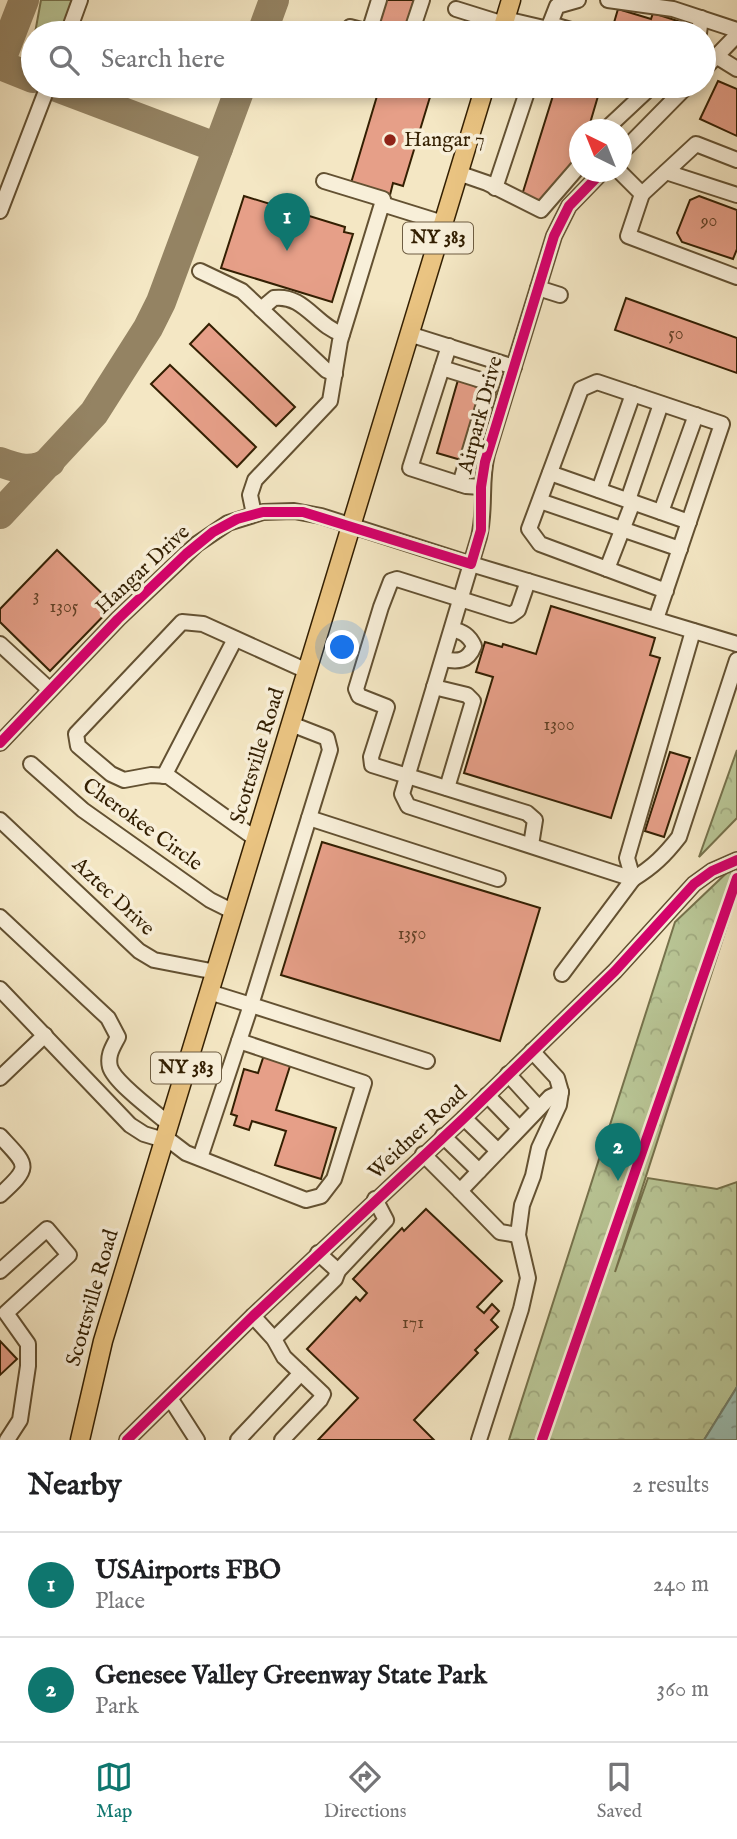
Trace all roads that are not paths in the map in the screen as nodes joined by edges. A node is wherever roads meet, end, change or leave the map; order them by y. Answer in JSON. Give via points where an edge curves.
{"nodes":[{"id":1,"x":80,"y":0,"type":"edge"},
{"id":2,"x":379,"y":0,"type":"edge"},
{"id":3,"x":422,"y":0,"type":"edge"},
{"id":4,"x":511,"y":0,"type":"edge"},
{"id":5,"x":578,"y":0,"type":"edge"},
{"id":6,"x":608,"y":0,"type":"edge"},
{"id":7,"x":558,"y":3,"type":"edge"},
{"id":8,"x":456,"y":9,"type":"dead end"},
{"id":9,"x":693,"y":10,"type":"edge"},
{"id":10,"x":72,"y":21,"type":"edge"},
{"id":11,"x":374,"y":21,"type":"edge"},
{"id":12,"x":415,"y":21,"type":"edge"},
{"id":13,"x":491,"y":21,"type":"edge"},
{"id":14,"x":504,"y":21,"type":"edge"},
{"id":15,"x":551,"y":21,"type":"edge"},
{"id":16,"x":737,"y":30,"type":"edge"},
{"id":17,"x":737,"y":35,"type":"edge"},
{"id":18,"x":716,"y":56,"type":"joint"},
{"id":19,"x":737,"y":69,"type":"edge"},
{"id":20,"x":43,"y":98,"type":"edge"},
{"id":21,"x":481,"y":98,"type":"edge"},
{"id":22,"x":525,"y":98,"type":"edge"},
{"id":23,"x":639,"y":98,"type":"edge"},
{"id":24,"x":675,"y":98,"type":"edge"},
{"id":25,"x":617,"y":119,"type":"edge"},
{"id":26,"x":632,"y":141,"type":"edge"},
{"id":27,"x":737,"y":160,"type":"edge"},
{"id":28,"x":666,"y":172,"type":"junction"},
{"id":29,"x":458,"y":173,"type":"junction"},
{"id":30,"x":569,"y":177,"type":"edge"},
{"id":31,"x":324,"y":181,"type":"dead end"},
{"id":32,"x":593,"y":182,"type":"edge"},
{"id":33,"x":630,"y":182,"type":"edge"},
{"id":34,"x":495,"y":188,"type":"junction"},
{"id":35,"x":642,"y":194,"type":"junction"},
{"id":36,"x":737,"y":195,"type":"edge"},
{"id":37,"x":382,"y":204,"type":"junction"},
{"id":38,"x":0,"y":211,"type":"edge"},
{"id":39,"x":443,"y":223,"type":"junction"},
{"id":40,"x":200,"y":271,"type":"dead end"},
{"id":41,"x":737,"y":277,"type":"edge"},
{"id":42,"x":538,"y":288,"type":"junction"},
{"id":43,"x":560,"y":295,"type":"dead end"},
{"id":44,"x":261,"y":309,"type":"junction"},
{"id":45,"x":342,"y":334,"type":"junction"},
{"id":46,"x":410,"y":334,"type":"junction"},
{"id":47,"x":449,"y":346,"type":"junction"},
{"id":48,"x":514,"y":366,"type":"junction"},
{"id":49,"x":442,"y":368,"type":"junction"},
{"id":50,"x":335,"y":374,"type":"junction"},
{"id":51,"x":633,"y":394,"type":"junction"},
{"id":52,"x":661,"y":404,"type":"junction"},
{"id":53,"x":696,"y":415,"type":"junction"},
{"id":54,"x":550,"y":473,"type":"junction"},
{"id":55,"x":460,"y":484,"type":"junction"},
{"id":56,"x":481,"y":487,"type":"junction"},
{"id":57,"x":599,"y":490,"type":"junction"},
{"id":58,"x":540,"y":501,"type":"junction"},
{"id":59,"x":630,"y":501,"type":"junction"},
{"id":60,"x":660,"y":512,"type":"junction"},
{"id":61,"x":254,"y":514,"type":"junction"},
{"id":62,"x":690,"y":522,"type":"junction"},
{"id":63,"x":352,"y":526,"type":"junction"},
{"id":64,"x":623,"y":529,"type":"junction"},
{"id":65,"x":680,"y":549,"type":"junction"},
{"id":66,"x":471,"y":564,"type":"junction"},
{"id":67,"x":607,"y":569,"type":"junction"},
{"id":68,"x":527,"y":581,"type":"junction"},
{"id":69,"x":666,"y":591,"type":"junction"},
{"id":70,"x":461,"y":598,"type":"junction"},
{"id":71,"x":656,"y":620,"type":"junction"},
{"id":72,"x":452,"y":629,"type":"junction"},
{"id":73,"x":693,"y":631,"type":"junction"},
{"id":74,"x":235,"y":639,"type":"junction"},
{"id":75,"x":0,"y":644,"type":"edge"},
{"id":76,"x":737,"y":644,"type":"edge"},
{"id":77,"x":443,"y":659,"type":"junction"},
{"id":78,"x":737,"y":660,"type":"edge"},
{"id":79,"x":307,"y":671,"type":"junction"},
{"id":80,"x":434,"y":687,"type":"junction"},
{"id":81,"x":50,"y":690,"type":"junction"},
{"id":82,"x":291,"y":724,"type":"junction"},
{"id":83,"x":0,"y":743,"type":"edge"},
{"id":84,"x":31,"y":764,"type":"dead end"},
{"id":85,"x":164,"y":776,"type":"junction"},
{"id":86,"x":407,"y":777,"type":"junction"},
{"id":87,"x":447,"y":788,"type":"junction"},
{"id":88,"x":309,"y":818,"type":"junction"},
{"id":89,"x":0,"y":820,"type":"edge"},
{"id":90,"x":256,"y":839,"type":"junction"},
{"id":91,"x":531,"y":845,"type":"junction"},
{"id":92,"x":737,"y":860,"type":"edge"},
{"id":93,"x":633,"y":878,"type":"junction"},
{"id":94,"x":498,"y":879,"type":"dead end"},
{"id":95,"x":234,"y":912,"type":"junction"},
{"id":96,"x":0,"y":917,"type":"edge"},
{"id":97,"x":216,"y":972,"type":"junction"},
{"id":98,"x":562,"y":974,"type":"dead end"},
{"id":99,"x":0,"y":989,"type":"edge"},
{"id":100,"x":209,"y":992,"type":"junction"},
{"id":101,"x":251,"y":1005,"type":"junction"},
{"id":102,"x":45,"y":1035,"type":"junction"},
{"id":103,"x":239,"y":1041,"type":"junction"},
{"id":104,"x":532,"y":1051,"type":"junction"},
{"id":105,"x":427,"y":1061,"type":"dead end"},
{"id":106,"x":508,"y":1074,"type":"junction"},
{"id":107,"x":0,"y":1077,"type":"edge"},
{"id":108,"x":561,"y":1092,"type":"junction"},
{"id":109,"x":487,"y":1095,"type":"junction"},
{"id":110,"x":539,"y":1108,"type":"junction"},
{"id":111,"x":464,"y":1118,"type":"junction"},
{"id":112,"x":519,"y":1128,"type":"junction"},
{"id":113,"x":166,"y":1134,"type":"junction"},
{"id":114,"x":0,"y":1136,"type":"edge"},
{"id":115,"x":443,"y":1136,"type":"junction"},
{"id":116,"x":498,"y":1151,"type":"junction"},
{"id":117,"x":423,"y":1154,"type":"junction"},
{"id":118,"x":201,"y":1158,"type":"junction"},
{"id":119,"x":479,"y":1171,"type":"junction"},
{"id":120,"x":460,"y":1191,"type":"junction"},
{"id":121,"x":0,"y":1195,"type":"edge"},
{"id":122,"x":375,"y":1199,"type":"junction"},
{"id":123,"x":518,"y":1235,"type":"junction"},
{"id":124,"x":318,"y":1253,"type":"junction"},
{"id":125,"x":0,"y":1271,"type":"edge"},
{"id":126,"x":338,"y":1271,"type":"junction"},
{"id":127,"x":3,"y":1310,"type":"edge"},
{"id":128,"x":253,"y":1316,"type":"junction"},
{"id":129,"x":274,"y":1339,"type":"junction"},
{"id":130,"x":301,"y":1373,"type":"junction"},
{"id":131,"x":170,"y":1398,"type":"junction"},
{"id":132,"x":7,"y":1440,"type":"edge"},
{"id":133,"x":80,"y":1440,"type":"edge"},
{"id":134,"x":127,"y":1440,"type":"edge"},
{"id":135,"x":197,"y":1440,"type":"edge"},
{"id":136,"x":238,"y":1440,"type":"edge"},
{"id":137,"x":282,"y":1440,"type":"edge"},
{"id":138,"x":479,"y":1440,"type":"edge"}],
"edges":[{"from":1,"to":10,"type":"street"},
{"from":2,"to":11,"type":"street"},
{"from":3,"to":12,"type":"street"},
{"from":4,"to":14,"type":"main road"},
{"from":5,"to":7,"type":"street"},
{"from":6,"to":9,"type":"street"},
{"from":7,"to":15,"type":"street"},
{"from":8,"to":13,"type":"street"},
{"from":9,"to":16,"type":"street"},
{"from":17,"to":18,"type":"street"},
{"from":18,"to":19,"type":"street"},
{"from":20,"to":38,"type":"street"},
{"from":21,"to":29,"type":"main road","name":"Scottsville Road","number":"NY 383"},
{"from":22,"to":34,"type":"street"},
{"from":23,"to":25,"type":"street"},
{"from":24,"to":26,"type":"street"},
{"from":27,"to":28,"type":"street","via":[[696,144]]},
{"from":28,"to":35,"type":"street"},
{"from":28,"to":36,"type":"street"},
{"from":29,"to":34,"type":"street"},
{"from":29,"to":39,"type":"main road","name":"Scottsville Road","number":"NY 383"},
{"from":30,"to":34,"type":"street","via":[[541,210]]},
{"from":31,"to":37,"type":"street","via":[[383,199]]},
{"from":32,"to":42,"type":"street","name":"Airpark Drive","via":[[564,212]]},
{"from":33,"to":35,"type":"street"},
{"from":35,"to":41,"type":"street","via":[[628,236]]},
{"from":37,"to":39,"type":"street"},
{"from":37,"to":45,"type":"street"},
{"from":39,"to":46,"type":"main road","name":"Scottsville Road","number":"NY 383"},
{"from":40,"to":44,"type":"street","via":[[238,289]]},
{"from":42,"to":43,"type":"street"},
{"from":42,"to":48,"type":"street","name":"Airpark Drive"},
{"from":44,"to":45,"type":"street","via":[[274,298],[290,298]]},
{"from":44,"to":50,"type":"street"},
{"from":45,"to":50,"type":"street"},
{"from":46,"to":47,"type":"street"},
{"from":46,"to":63,"type":"main road","name":"Scottsville Road","number":"NY 383"},
{"from":47,"to":48,"type":"street"},
{"from":47,"to":49,"type":"street"},
{"from":48,"to":56,"type":"street","name":"Airpark Drive"},
{"from":49,"to":55,"type":"street","via":[[484,381],[489,387]]},
{"from":49,"to":55,"type":"street","via":[[410,468]]},
{"from":50,"to":61,"type":"street","via":[[327,404],[252,485]]},
{"from":51,"to":52,"type":"street"},
{"from":51,"to":54,"type":"street","via":[[597,382],[581,389]]},
{"from":51,"to":57,"type":"street"},
{"from":52,"to":53,"type":"street"},
{"from":52,"to":59,"type":"street"},
{"from":53,"to":60,"type":"street"},
{"from":53,"to":62,"type":"street","via":[[722,424]]},
{"from":54,"to":57,"type":"street"},
{"from":54,"to":58,"type":"street"},
{"from":55,"to":56,"type":"street"},
{"from":56,"to":66,"type":"street","name":"Airpark Drive","via":[[482,524]]},
{"from":57,"to":59,"type":"street"},
{"from":58,"to":64,"type":"street"},
{"from":58,"to":67,"type":"street","via":[[529,529],[540,544]]},
{"from":59,"to":60,"type":"street"},
{"from":59,"to":64,"type":"street"},
{"from":60,"to":62,"type":"street"},
{"from":61,"to":63,"type":"street","name":"Hangar Drive","via":[[303,512]]},
{"from":61,"to":81,"type":"street","name":"Hangar Drive","via":[[228,523],[197,544]]},
{"from":62,"to":65,"type":"street"},
{"from":63,"to":66,"type":"street"},
{"from":63,"to":79,"type":"main road","name":"Scottsville Road","number":"NY 383"},
{"from":64,"to":65,"type":"street"},
{"from":64,"to":67,"type":"street"},
{"from":65,"to":69,"type":"street"},
{"from":66,"to":68,"type":"street"},
{"from":66,"to":70,"type":"street","name":"Airpark Drive"},
{"from":67,"to":69,"type":"street"},
{"from":68,"to":70,"type":"street","via":[[514,614]]},
{"from":68,"to":71,"type":"street"},
{"from":69,"to":71,"type":"street"},
{"from":70,"to":72,"type":"street","name":"Airpark Drive"},
{"from":70,"to":86,"type":"street","via":[[391,581],[356,689],[365,700],[387,707],[372,765]]},
{"from":71,"to":73,"type":"street"},
{"from":72,"to":77,"type":"street","name":"Airpark Drive"},
{"from":72,"to":77,"type":"street","via":[[463,632],[474,646],[464,659]]},
{"from":73,"to":76,"type":"street"},
{"from":73,"to":93,"type":"street","via":[[627,858]]},
{"from":74,"to":79,"type":"street"},
{"from":74,"to":85,"type":"street"},
{"from":74,"to":85,"type":"street","via":[[203,624],[182,622],[76,734],[78,747],[111,774],[124,780]]},
{"from":75,"to":81,"type":"street"},
{"from":77,"to":80,"type":"street","name":"Airpark Drive"},
{"from":78,"to":93,"type":"street","via":[[679,837],[652,868]]},
{"from":79,"to":82,"type":"main road","name":"Scottsville Road","number":"NY 383"},
{"from":80,"to":86,"type":"street","name":"Airpark Drive"},
{"from":80,"to":87,"type":"street","via":[[467,695],[473,701]]},
{"from":81,"to":83,"type":"street","name":"Hangar Drive"},
{"from":82,"to":88,"type":"street","via":[[327,738],[330,750]]},
{"from":82,"to":90,"type":"main road","name":"Scottsville Road","number":"NY 383"},
{"from":84,"to":95,"type":"street","name":"Cherokee Circle","via":[[83,810]]},
{"from":85,"to":90,"type":"street"},
{"from":86,"to":87,"type":"street"},
{"from":86,"to":91,"type":"street","via":[[402,794],[408,806]]},
{"from":87,"to":91,"type":"street","via":[[533,816]]},
{"from":88,"to":94,"type":"street"},
{"from":88,"to":101,"type":"street"},
{"from":89,"to":97,"type":"street","name":"Aztec Drive","via":[[139,951],[153,960]]},
{"from":90,"to":95,"type":"main road","name":"Scottsville Road","number":"NY 383"},
{"from":91,"to":93,"type":"street"},
{"from":92,"to":104,"type":"street","name":"Weidner Road","via":[[694,884],[615,971]]},
{"from":93,"to":98,"type":"street"},
{"from":95,"to":97,"type":"main road","name":"Scottsville Road","number":"NY 383"},
{"from":96,"to":113,"type":"street","via":[[108,1018],[118,1037],[109,1053],[110,1070]]},
{"from":97,"to":100,"type":"main road","name":"Scottsville Road","number":"NY 383"},
{"from":99,"to":102,"type":"street"},
{"from":100,"to":101,"type":"street"},
{"from":100,"to":113,"type":"main road","name":"Scottsville Road","number":"NY 383"},
{"from":101,"to":103,"type":"street"},
{"from":101,"to":105,"type":"street"},
{"from":102,"to":107,"type":"street"},
{"from":102,"to":113,"type":"street","via":[[130,1125],[144,1134]]},
{"from":103,"to":118,"type":"street"},
{"from":103,"to":118,"type":"street","via":[[364,1083],[334,1179],[321,1196],[306,1200]]},
{"from":104,"to":106,"type":"street","name":"Weidner Road"},
{"from":104,"to":108,"type":"street","via":[[557,1078]]},
{"from":106,"to":109,"type":"street","name":"Weidner Road"},
{"from":106,"to":110,"type":"street"},
{"from":108,"to":110,"type":"street"},
{"from":108,"to":123,"type":"street","via":[[539,1148]]},
{"from":109,"to":111,"type":"street","name":"Weidner Road"},
{"from":109,"to":112,"type":"street"},
{"from":110,"to":112,"type":"street"},
{"from":111,"to":115,"type":"street","name":"Weidner Road"},
{"from":111,"to":116,"type":"street"},
{"from":112,"to":116,"type":"street"},
{"from":113,"to":118,"type":"street","via":[[186,1153]]},
{"from":113,"to":133,"type":"main road","name":"Scottsville Road","number":"NY 383","via":[[103,1341]]},
{"from":114,"to":121,"type":"street","via":[[23,1167]]},
{"from":115,"to":117,"type":"street","name":"Weidner Road"},
{"from":115,"to":119,"type":"street"},
{"from":116,"to":119,"type":"street"},
{"from":117,"to":120,"type":"street"},
{"from":117,"to":122,"type":"street","name":"Weidner Road"},
{"from":119,"to":120,"type":"street"},
{"from":120,"to":123,"type":"street","via":[[500,1232]]},
{"from":122,"to":124,"type":"street","name":"Weidner Road"},
{"from":122,"to":126,"type":"street","via":[[386,1220]]},
{"from":123,"to":138,"type":"street","via":[[528,1278]]},
{"from":124,"to":126,"type":"street"},
{"from":124,"to":128,"type":"street","name":"Weidner Road"},
{"from":125,"to":127,"type":"street","via":[[47,1229],[69,1255]]},
{"from":126,"to":129,"type":"street","via":[[332,1284]]},
{"from":127,"to":132,"type":"street","via":[[28,1344],[20,1420]]},
{"from":128,"to":129,"type":"street"},
{"from":128,"to":131,"type":"street","name":"Weidner Road"},
{"from":129,"to":130,"type":"street"},
{"from":130,"to":136,"type":"street"},
{"from":130,"to":137,"type":"street","via":[[323,1397]]},
{"from":131,"to":134,"type":"street","name":"Weidner Road"},
{"from":131,"to":135,"type":"street"}]}
